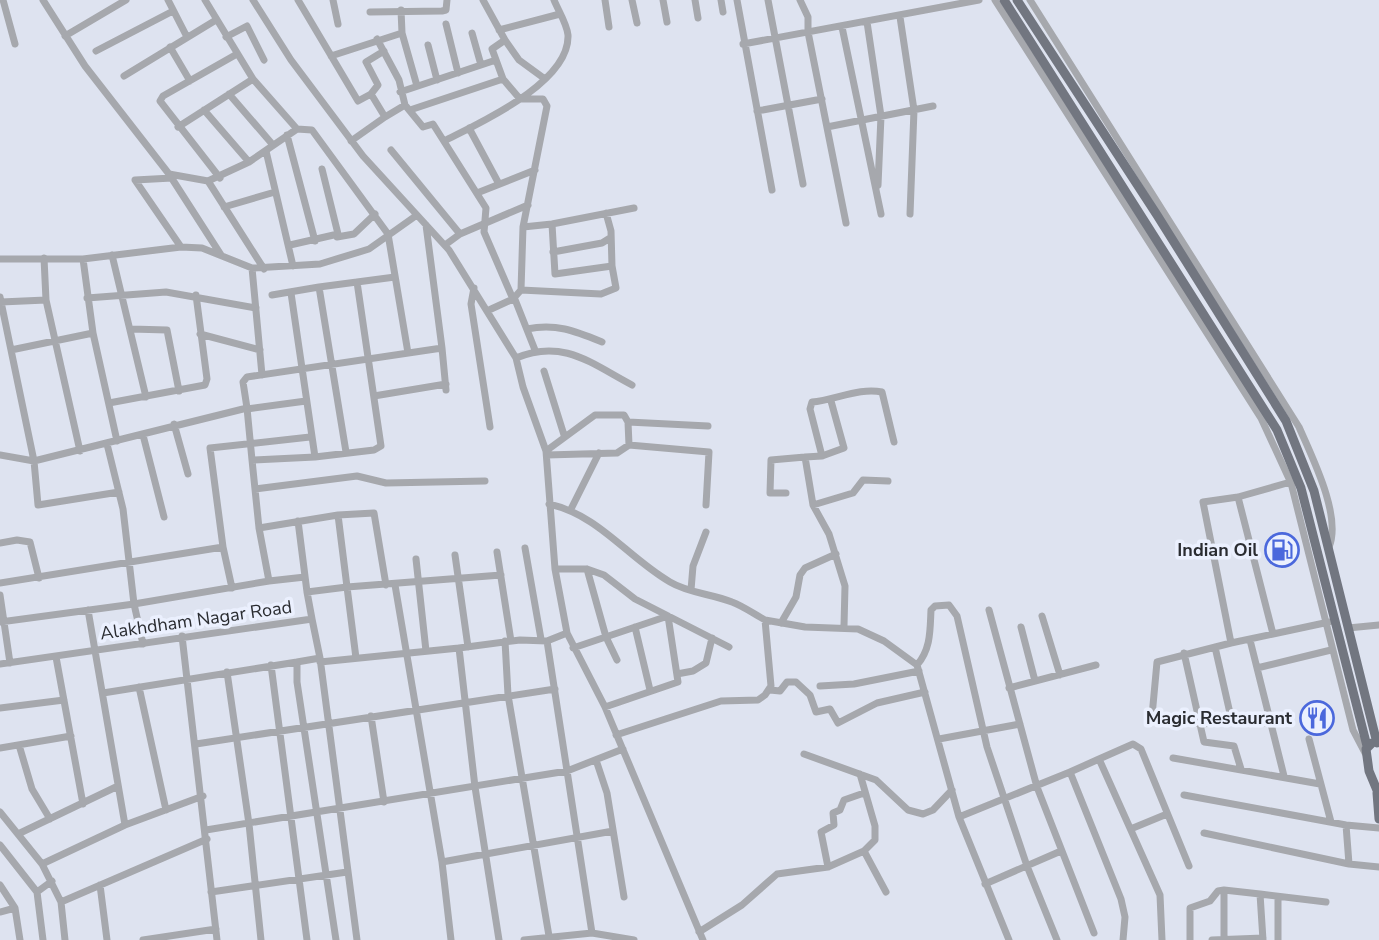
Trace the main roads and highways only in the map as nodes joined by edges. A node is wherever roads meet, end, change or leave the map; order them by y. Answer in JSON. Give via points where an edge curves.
{"nodes":[{"id":1,"x":1004,"y":0,"type":"edge"},
{"id":2,"x":1017,"y":0,"type":"edge"},
{"id":3,"x":1372,"y":746,"type":"edge"},
{"id":4,"x":1378,"y":794,"type":"edge"},
{"id":5,"x":1379,"y":819,"type":"edge"}],
"edges":[{"from":1,"to":3,"type":"main road","via":[[1277,430],[1330,622]]},
{"from":2,"to":3,"type":"main road","via":[[1286,421],[1305,465],[1329,547]]},
{"from":3,"to":4,"type":"main road"},
{"from":4,"to":5,"type":"main road"}]}
